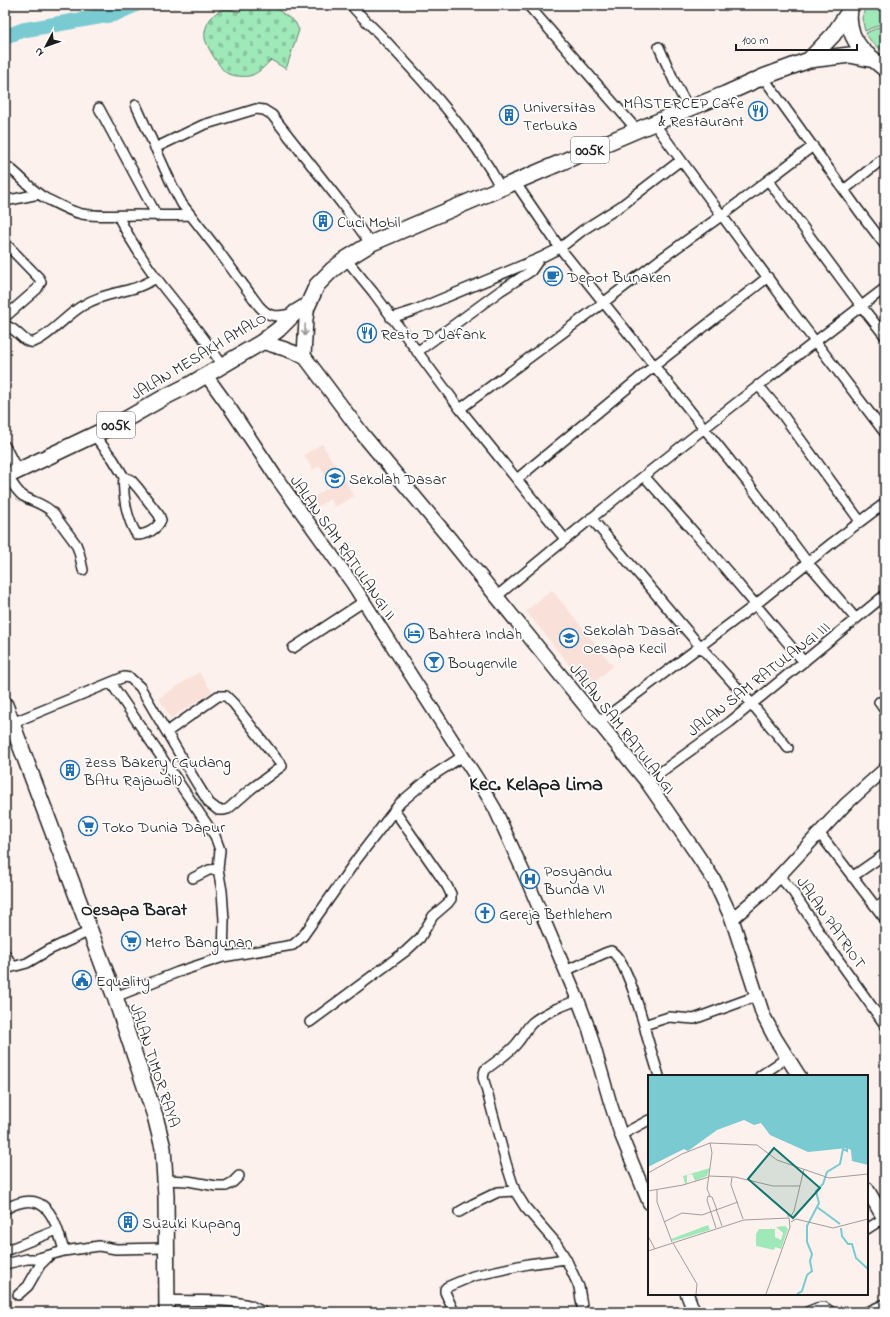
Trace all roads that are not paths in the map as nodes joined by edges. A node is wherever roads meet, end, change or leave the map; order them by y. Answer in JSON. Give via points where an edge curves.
{"nodes":[{"id":1,"x":351,"y":5,"type":"edge"},
{"id":2,"x":528,"y":5,"type":"edge"},
{"id":3,"x":850,"y":6,"type":"edge"},
{"id":4,"x":659,"y":47,"type":"dead end"},
{"id":5,"x":809,"y":60,"type":"junction"},
{"id":6,"x":881,"y":65,"type":"edge"},
{"id":7,"x":763,"y":77,"type":"junction"},
{"id":8,"x":136,"y":105,"type":"dead end"},
{"id":9,"x":99,"y":108,"type":"dead end"},
{"id":10,"x":689,"y":109,"type":"junction"},
{"id":11,"x":654,"y":123,"type":"junction"},
{"id":12,"x":637,"y":130,"type":"junction"},
{"id":13,"x":813,"y":146,"type":"junction"},
{"id":14,"x":155,"y":148,"type":"junction"},
{"id":15,"x":885,"y":157,"type":"edge"},
{"id":16,"x":682,"y":160,"type":"junction"},
{"id":17,"x":5,"y":165,"type":"edge"},
{"id":18,"x":768,"y":180,"type":"junction"},
{"id":19,"x":515,"y":182,"type":"junction"},
{"id":20,"x":501,"y":188,"type":"junction"},
{"id":21,"x":844,"y":190,"type":"junction"},
{"id":22,"x":39,"y":194,"type":"junction"},
{"id":23,"x":5,"y":201,"type":"edge"},
{"id":24,"x":190,"y":215,"type":"junction"},
{"id":25,"x":118,"y":216,"type":"junction"},
{"id":26,"x":157,"y":216,"type":"junction"},
{"id":27,"x":721,"y":216,"type":"junction"},
{"id":28,"x":6,"y":244,"type":"dead end"},
{"id":29,"x":372,"y":244,"type":"junction"},
{"id":30,"x":885,"y":245,"type":"edge"},
{"id":31,"x":560,"y":248,"type":"junction"},
{"id":32,"x":540,"y":258,"type":"junction"},
{"id":33,"x":346,"y":259,"type":"junction"},
{"id":34,"x":768,"y":277,"type":"junction"},
{"id":35,"x":157,"y":278,"type":"junction"},
{"id":36,"x":885,"y":288,"type":"edge"},
{"id":37,"x":603,"y":303,"type":"junction"},
{"id":38,"x":308,"y":305,"type":"junction"},
{"id":39,"x":862,"y":307,"type":"junction"},
{"id":40,"x":295,"y":313,"type":"junction"},
{"id":41,"x":5,"y":317,"type":"edge"},
{"id":42,"x":391,"y":318,"type":"junction"},
{"id":43,"x":5,"y":326,"type":"edge"},
{"id":44,"x":885,"y":336,"type":"edge"},
{"id":45,"x":815,"y":341,"type":"junction"},
{"id":46,"x":262,"y":342,"type":"junction"},
{"id":47,"x":418,"y":352,"type":"junction"},
{"id":48,"x":304,"y":356,"type":"junction"},
{"id":49,"x":222,"y":365,"type":"junction"},
{"id":50,"x":654,"y":366,"type":"junction"},
{"id":51,"x":206,"y":375,"type":"junction"},
{"id":52,"x":758,"y":386,"type":"junction"},
{"id":53,"x":460,"y":409,"type":"junction"},
{"id":54,"x":704,"y":429,"type":"junction"},
{"id":55,"x":885,"y":433,"type":"edge"},
{"id":56,"x":94,"y":435,"type":"junction"},
{"id":57,"x":5,"y":446,"type":"edge"},
{"id":58,"x":10,"y":474,"type":"edge"},
{"id":59,"x":644,"y":476,"type":"junction"},
{"id":60,"x":124,"y":477,"type":"junction"},
{"id":61,"x":517,"y":479,"type":"junction"},
{"id":62,"x":885,"y":503,"type":"edge"},
{"id":63,"x":592,"y":518,"type":"junction"},
{"id":64,"x":860,"y":521,"type":"junction"},
{"id":65,"x":565,"y":539,"type":"junction"},
{"id":66,"x":808,"y":563,"type":"junction"},
{"id":67,"x":83,"y":570,"type":"dead end"},
{"id":68,"x":885,"y":595,"type":"edge"},
{"id":69,"x":496,"y":597,"type":"junction"},
{"id":70,"x":363,"y":602,"type":"junction"},
{"id":71,"x":754,"y":605,"type":"junction"},
{"id":72,"x":856,"y":619,"type":"junction"},
{"id":73,"x":699,"y":645,"type":"junction"},
{"id":74,"x":293,"y":648,"type":"dead end"},
{"id":75,"x":804,"y":662,"type":"junction"},
{"id":76,"x":110,"y":683,"type":"junction"},
{"id":77,"x":879,"y":702,"type":"dead end"},
{"id":78,"x":752,"y":704,"type":"junction"},
{"id":79,"x":5,"y":705,"type":"edge"},
{"id":80,"x":885,"y":711,"type":"edge"},
{"id":81,"x":12,"y":723,"type":"junction"},
{"id":82,"x":598,"y":723,"type":"junction"},
{"id":83,"x":167,"y":732,"type":"junction"},
{"id":84,"x":788,"y":748,"type":"dead end"},
{"id":85,"x":463,"y":756,"type":"junction"},
{"id":86,"x":885,"y":769,"type":"edge"},
{"id":87,"x":647,"y":782,"type":"junction"},
{"id":88,"x":394,"y":810,"type":"junction"},
{"id":89,"x":820,"y":834,"type":"junction"},
{"id":90,"x":885,"y":854,"type":"edge"},
{"id":91,"x":218,"y":868,"type":"junction"},
{"id":92,"x":779,"y":876,"type":"junction"},
{"id":93,"x":852,"y":877,"type":"junction"},
{"id":94,"x":193,"y":878,"type":"dead end"},
{"id":95,"x":885,"y":901,"type":"edge"},
{"id":96,"x":877,"y":908,"type":"junction"},
{"id":97,"x":732,"y":919,"type":"junction"},
{"id":98,"x":885,"y":919,"type":"edge"},
{"id":99,"x":90,"y":931,"type":"junction"},
{"id":100,"x":5,"y":954,"type":"edge"},
{"id":101,"x":223,"y":957,"type":"junction"},
{"id":102,"x":9,"y":968,"type":"edge"},
{"id":103,"x":565,"y":971,"type":"junction"},
{"id":104,"x":756,"y":996,"type":"junction"},
{"id":105,"x":115,"y":997,"type":"junction"},
{"id":106,"x":578,"y":1000,"type":"junction"},
{"id":107,"x":310,"y":1022,"type":"dead end"},
{"id":108,"x":644,"y":1025,"type":"junction"},
{"id":109,"x":885,"y":1025,"type":"edge"},
{"id":110,"x":788,"y":1057,"type":"junction"},
{"id":111,"x":660,"y":1075,"type":"edge"},
{"id":112,"x":761,"y":1075,"type":"edge"},
{"id":113,"x":799,"y":1075,"type":"edge"},
{"id":114,"x":648,"y":1120,"type":"edge"},
{"id":115,"x":621,"y":1134,"type":"junction"},
{"id":116,"x":240,"y":1176,"type":"dead end"},
{"id":117,"x":165,"y":1180,"type":"junction"},
{"id":118,"x":515,"y":1191,"type":"junction"},
{"id":119,"x":868,"y":1191,"type":"edge"},
{"id":120,"x":648,"y":1201,"type":"edge"},
{"id":121,"x":5,"y":1210,"type":"edge"},
{"id":122,"x":459,"y":1212,"type":"dead end"},
{"id":123,"x":884,"y":1219,"type":"edge"},
{"id":124,"x":868,"y":1228,"type":"edge"},
{"id":125,"x":57,"y":1230,"type":"junction"},
{"id":126,"x":166,"y":1248,"type":"junction"},
{"id":127,"x":5,"y":1251,"type":"edge"},
{"id":128,"x":64,"y":1251,"type":"junction"},
{"id":129,"x":50,"y":1255,"type":"junction"},
{"id":130,"x":566,"y":1259,"type":"junction"},
{"id":131,"x":5,"y":1264,"type":"edge"},
{"id":132,"x":18,"y":1295,"type":"dead end"},
{"id":133,"x":687,"y":1295,"type":"edge"},
{"id":134,"x":885,"y":1304,"type":"edge"},
{"id":135,"x":167,"y":1306,"type":"edge"},
{"id":136,"x":263,"y":1312,"type":"edge"},
{"id":137,"x":454,"y":1312,"type":"edge"},
{"id":138,"x":583,"y":1312,"type":"edge"},
{"id":139,"x":694,"y":1312,"type":"edge"},
{"id":140,"x":807,"y":1312,"type":"edge"},
{"id":141,"x":831,"y":1312,"type":"edge"},
{"id":142,"x":867,"y":1312,"type":"edge"}],
"edges":[{"from":1,"to":20,"type":"street","via":[[416,74],[453,118],[488,164]]},
{"from":2,"to":12,"type":"street"},
{"from":3,"to":5,"type":"main road","number":"005K","via":[[833,35]]},
{"from":3,"to":6,"type":"main road","via":[[850,29],[854,39],[866,55]]},
{"from":4,"to":10,"type":"street"},
{"from":5,"to":6,"type":"main road","number":"005K","via":[[850,55]]},
{"from":5,"to":7,"type":"main road","number":"005K"},
{"from":7,"to":10,"type":"main road","number":"005K"},
{"from":7,"to":13,"type":"street"},
{"from":8,"to":14,"type":"street"},
{"from":9,"to":26,"type":"street"},
{"from":10,"to":11,"type":"main road","number":"005K"},
{"from":11,"to":12,"type":"main road","number":"005K"},
{"from":11,"to":16,"type":"street"},
{"from":12,"to":19,"type":"main road","number":"005K"},
{"from":13,"to":18,"type":"street"},
{"from":13,"to":21,"type":"street"},
{"from":14,"to":24,"type":"street","via":[[172,185]]},
{"from":14,"to":29,"type":"street","via":[[203,125],[256,109],[264,110],[282,127]]},
{"from":15,"to":21,"type":"street"},
{"from":16,"to":27,"type":"street"},
{"from":16,"to":31,"type":"street"},
{"from":17,"to":22,"type":"street","via":[[14,170]]},
{"from":18,"to":27,"type":"street"},
{"from":18,"to":39,"type":"street"},
{"from":19,"to":20,"type":"main road","number":"005K"},
{"from":19,"to":31,"type":"street"},
{"from":20,"to":29,"type":"main road","number":"005K"},
{"from":21,"to":30,"type":"street"},
{"from":22,"to":23,"type":"street"},
{"from":22,"to":25,"type":"street","via":[[81,214]]},
{"from":24,"to":26,"type":"street"},
{"from":24,"to":40,"type":"street","via":[[265,313],[270,316]]},
{"from":25,"to":26,"type":"street"},
{"from":25,"to":35,"type":"street"},
{"from":27,"to":34,"type":"street"},
{"from":27,"to":37,"type":"street"},
{"from":28,"to":41,"type":"street","via":[[41,282],[37,289]]},
{"from":29,"to":33,"type":"main road","number":"005K"},
{"from":31,"to":32,"type":"street"},
{"from":31,"to":37,"type":"street"},
{"from":32,"to":42,"type":"street"},
{"from":32,"to":47,"type":"street","via":[[531,271]]},
{"from":33,"to":38,"type":"main road","number":"005K","via":[[317,285]]},
{"from":33,"to":42,"type":"street"},
{"from":34,"to":45,"type":"street"},
{"from":34,"to":50,"type":"street"},
{"from":35,"to":43,"type":"street","via":[[132,289],[102,296],[86,303],[33,342],[28,342],[13,328]]},
{"from":35,"to":49,"type":"street"},
{"from":36,"to":39,"type":"street"},
{"from":37,"to":50,"type":"street"},
{"from":37,"to":53,"type":"street"},
{"from":38,"to":40,"type":"main road","name":"JALAN MESAKH AMALO","number":"005K"},
{"from":38,"to":48,"type":"main road","one_way":true},
{"from":39,"to":44,"type":"street"},
{"from":39,"to":45,"type":"street"},
{"from":40,"to":46,"type":"main road","name":"JALAN MESAKH AMALO","number":"005K"},
{"from":42,"to":47,"type":"street"},
{"from":45,"to":52,"type":"street"},
{"from":45,"to":55,"type":"street"},
{"from":46,"to":48,"type":"main road"},
{"from":46,"to":49,"type":"main road","name":"JALAN MESAKH AMALO","number":"005K"},
{"from":47,"to":53,"type":"street"},
{"from":48,"to":69,"type":"main road","name":"JALAN SAM RATULANGI","via":[[364,436]]},
{"from":49,"to":51,"type":"main road","name":"JALAN MESAKH AMALO","number":"005K"},
{"from":50,"to":54,"type":"street"},
{"from":50,"to":61,"type":"street"},
{"from":51,"to":56,"type":"main road","name":"JALAN MESAKH AMALO","number":"005K"},
{"from":51,"to":70,"type":"street","name":"JALAN SAM RATULANGI II"},
{"from":52,"to":54,"type":"street"},
{"from":52,"to":64,"type":"street","via":[[779,410]]},
{"from":53,"to":61,"type":"street"},
{"from":54,"to":59,"type":"street"},
{"from":54,"to":66,"type":"street"},
{"from":56,"to":58,"type":"main road","name":"JALAN MESAKH AMALO","number":"005K"},
{"from":56,"to":60,"type":"street"},
{"from":57,"to":58,"type":"street"},
{"from":58,"to":67,"type":"street","via":[[18,492],[53,513],[76,544]]},
{"from":59,"to":63,"type":"street"},
{"from":59,"to":71,"type":"street"},
{"from":60,"to":60,"type":"street","via":[[123,486],[129,520],[137,535],[142,535],[155,529],[161,520],[138,488]]},
{"from":61,"to":65,"type":"street"},
{"from":62,"to":64,"type":"street"},
{"from":63,"to":65,"type":"street"},
{"from":63,"to":73,"type":"street"},
{"from":64,"to":66,"type":"street"},
{"from":65,"to":69,"type":"street"},
{"from":66,"to":71,"type":"street"},
{"from":66,"to":72,"type":"street"},
{"from":68,"to":72,"type":"street","name":"JALAN SAM RATULANGI III"},
{"from":69,"to":82,"type":"main road","name":"JALAN SAM RATULANGI"},
{"from":70,"to":74,"type":"street"},
{"from":70,"to":85,"type":"street","name":"JALAN SAM RATULANGI II"},
{"from":71,"to":73,"type":"street"},
{"from":71,"to":75,"type":"street"},
{"from":72,"to":75,"type":"street","name":"JALAN SAM RATULANGI III"},
{"from":73,"to":78,"type":"street"},
{"from":73,"to":82,"type":"street"},
{"from":75,"to":78,"type":"street","name":"JALAN SAM RATULANGI III"},
{"from":76,"to":81,"type":"street"},
{"from":76,"to":83,"type":"street","via":[[124,677],[133,680],[140,687]]},
{"from":76,"to":91,"type":"street","via":[[215,836],[220,850]]},
{"from":77,"to":80,"type":"street"},
{"from":78,"to":84,"type":"street"},
{"from":78,"to":87,"type":"street","name":"JALAN SAM RATULANGI III"},
{"from":79,"to":81,"type":"main road","name":"JALAN TIMOR RAYA"},
{"from":81,"to":99,"type":"main road","name":"JALAN TIMOR RAYA"},
{"from":82,"to":87,"type":"main road","name":"JALAN SAM RATULANGI"},
{"from":83,"to":83,"type":"street","via":[[218,696],[226,696],[282,766],[228,809],[218,810],[209,803]]},
{"from":85,"to":88,"type":"street","via":[[432,776]]},
{"from":85,"to":103,"type":"street","name":"JALAN SAM RATULANGI II","via":[[495,809]]},
{"from":86,"to":89,"type":"street","name":"JALAN PATRIOT","via":[[845,805]]},
{"from":87,"to":97,"type":"main road","name":"JALAN SAM RATULANGI","via":[[714,880]]},
{"from":88,"to":101,"type":"street","via":[[298,941],[285,947]]},
{"from":88,"to":107,"type":"street","via":[[447,886],[452,894],[451,899],[432,916],[420,938],[406,951]]},
{"from":89,"to":92,"type":"street","name":"JALAN PATRIOT"},
{"from":89,"to":93,"type":"street"},
{"from":90,"to":93,"type":"street"},
{"from":91,"to":94,"type":"street"},
{"from":91,"to":101,"type":"street","via":[[224,920]]},
{"from":92,"to":97,"type":"street","name":"JALAN PATRIOT"},
{"from":92,"to":109,"type":"street","name":"JALAN PATRIOT","via":[[793,892]]},
{"from":93,"to":96,"type":"street"},
{"from":95,"to":96,"type":"street"},
{"from":96,"to":98,"type":"street"},
{"from":97,"to":104,"type":"main road","name":"JALAN SAM RATULANGI"},
{"from":99,"to":102,"type":"street","via":[[27,963]]},
{"from":99,"to":105,"type":"main road","name":"JALAN TIMOR RAYA"},
{"from":100,"to":102,"type":"street"},
{"from":101,"to":105,"type":"street"},
{"from":103,"to":106,"type":"street","name":"JALAN SAM RATULANGI II"},
{"from":103,"to":108,"type":"street","via":[[611,951],[618,957],[628,978]]},
{"from":104,"to":108,"type":"street","via":[[694,1019],[669,1017]]},
{"from":104,"to":110,"type":"main road","name":"JALAN SAM RATULANGI","via":[[766,1021]]},
{"from":105,"to":117,"type":"main road","name":"JALAN TIMOR RAYA","via":[[155,1116],[163,1148]]},
{"from":106,"to":115,"type":"street","name":"JALAN SAM RATULANGI II"},
{"from":106,"to":118,"type":"street","via":[[540,1017],[525,1030],[518,1044],[484,1070],[483,1082]]},
{"from":108,"to":111,"type":"street"},
{"from":110,"to":112,"type":"street"},
{"from":110,"to":113,"type":"main road","name":"JALAN SAM RATULANGI"},
{"from":114,"to":115,"type":"street"},
{"from":115,"to":120,"type":"street","name":"JALAN SAM RATULANGI II"},
{"from":116,"to":117,"type":"street","via":[[226,1186]]},
{"from":117,"to":126,"type":"main road","name":"JALAN TIMOR RAYA"},
{"from":118,"to":122,"type":"street","via":[[498,1192]]},
{"from":118,"to":130,"type":"street"},
{"from":119,"to":123,"type":"main road"},
{"from":121,"to":125,"type":"street","via":[[22,1202],[38,1202],[47,1210]]},
{"from":123,"to":124,"type":"street"},
{"from":125,"to":127,"type":"street"},
{"from":125,"to":128,"type":"street"},
{"from":126,"to":128,"type":"street","via":[[116,1249],[99,1246]]},
{"from":126,"to":135,"type":"main road","name":"JALAN TIMOR RAYA"},
{"from":128,"to":129,"type":"street"},
{"from":129,"to":131,"type":"street"},
{"from":129,"to":132,"type":"street","via":[[40,1265],[28,1286]]},
{"from":130,"to":137,"type":"street","via":[[473,1276],[447,1287],[445,1292]]},
{"from":130,"to":138,"type":"street","via":[[579,1287]]},
{"from":133,"to":139,"type":"street"},
{"from":134,"to":142,"type":"street"},
{"from":135,"to":136,"type":"street","via":[[186,1302],[222,1301],[250,1305]]},
{"from":140,"to":141,"type":"street","via":[[824,1306]]}]}
